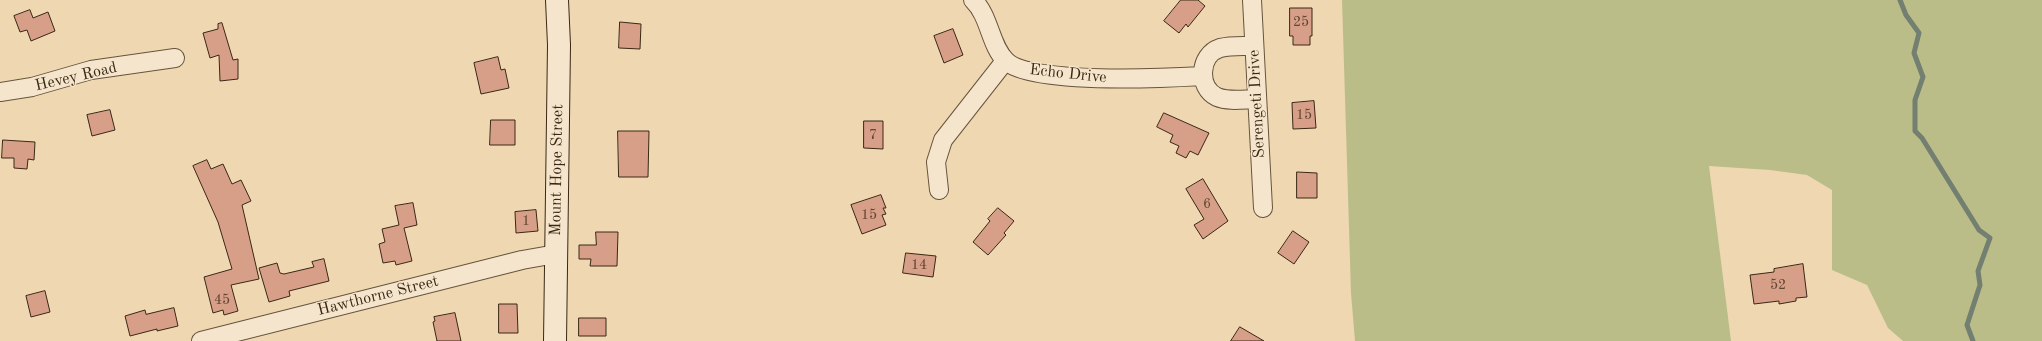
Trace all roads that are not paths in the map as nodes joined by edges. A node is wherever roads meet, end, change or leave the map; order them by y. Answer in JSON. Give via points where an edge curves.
{"nodes":[{"id":1,"x":557,"y":0,"type":"edge"},
{"id":2,"x":974,"y":0,"type":"edge"},
{"id":3,"x":1252,"y":0,"type":"edge"},
{"id":4,"x":1254,"y":46,"type":"junction"},
{"id":5,"x":175,"y":58,"type":"dead end"},
{"id":6,"x":1005,"y":61,"type":"junction"},
{"id":7,"x":1203,"y":76,"type":"junction"},
{"id":8,"x":0,"y":92,"type":"edge"},
{"id":9,"x":1257,"y":99,"type":"junction"},
{"id":10,"x":939,"y":190,"type":"dead end"},
{"id":11,"x":1263,"y":208,"type":"dead end"},
{"id":12,"x":556,"y":254,"type":"junction"},
{"id":13,"x":201,"y":341,"type":"edge"},
{"id":14,"x":555,"y":341,"type":"edge"}],
"edges":[{"from":1,"to":12,"type":"street","name":"Mount Hope Street","via":[[559,45]]},
{"from":2,"to":6,"type":"street"},
{"from":3,"to":4,"type":"street","name":"Serengeti Drive"},
{"from":4,"to":7,"type":"street","via":[[1220,48],[1205,62]]},
{"from":4,"to":9,"type":"street","name":"Serengeti Drive"},
{"from":5,"to":8,"type":"street","name":"Hevey Road","via":[[91,70],[32,87]]},
{"from":6,"to":7,"type":"street","name":"Echo Drive","via":[[1027,72],[1093,78]]},
{"from":6,"to":10,"type":"street","via":[[943,140],[936,162]]},
{"from":7,"to":9,"type":"street","via":[[1209,90],[1216,96],[1224,99]]},
{"from":9,"to":11,"type":"street","name":"Serengeti Drive"},
{"from":12,"to":13,"type":"street","name":"Hawthorne Street","via":[[522,260]]},
{"from":12,"to":14,"type":"street","name":"Mount Hope Street"}]}
